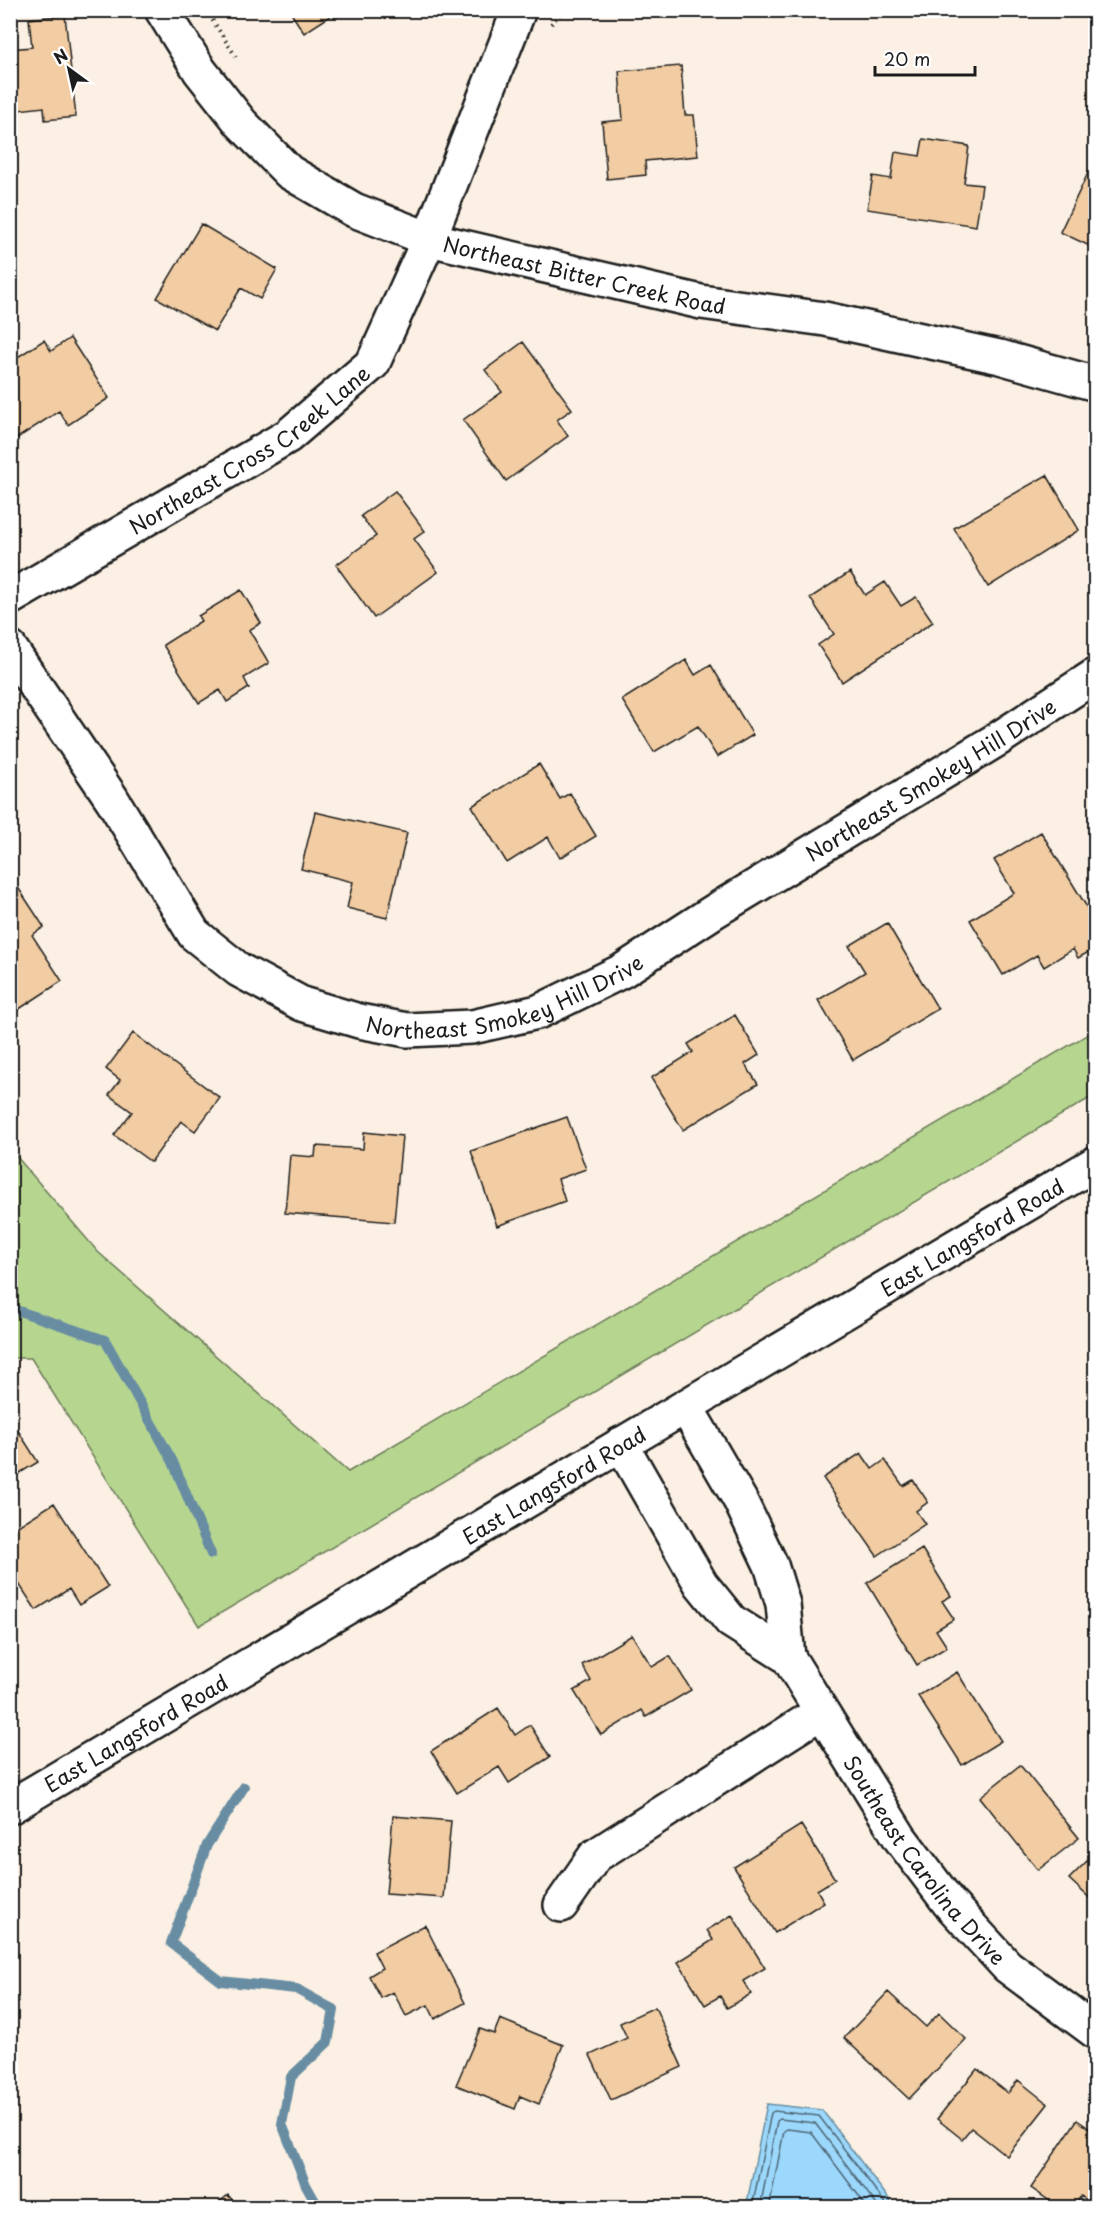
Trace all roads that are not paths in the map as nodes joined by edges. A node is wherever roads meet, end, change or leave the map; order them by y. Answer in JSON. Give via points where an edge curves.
{"nodes":[{"id":1,"x":162,"y":10,"type":"edge"},
{"id":2,"x":519,"y":10,"type":"edge"},
{"id":3,"x":429,"y":239,"type":"junction"},
{"id":4,"x":1095,"y":384,"type":"edge"},
{"id":5,"x":10,"y":598,"type":"edge"},
{"id":6,"x":10,"y":648,"type":"edge"},
{"id":7,"x":1095,"y":675,"type":"edge"},
{"id":8,"x":1095,"y":1163,"type":"edge"},
{"id":9,"x":686,"y":1407,"type":"junction"},
{"id":10,"x":621,"y":1444,"type":"junction"},
{"id":11,"x":788,"y":1657,"type":"junction"},
{"id":12,"x":821,"y":1712,"type":"junction"},
{"id":13,"x":12,"y":1798,"type":"edge"},
{"id":14,"x":561,"y":1905,"type":"dead end"},
{"id":15,"x":1095,"y":2032,"type":"edge"}],
"edges":[{"from":1,"to":3,"type":"street","name":"Northeast Bitter Creek Road","via":[[200,71],[241,123],[289,172],[354,210]]},
{"from":2,"to":3,"type":"street","name":"Northeast Cross Creek Lane"},
{"from":3,"to":4,"type":"street","name":"Northeast Bitter Creek Road","via":[[701,302],[872,329],[1000,357]]},
{"from":3,"to":5,"type":"street","name":"Northeast Cross Creek Lane","via":[[373,363],[288,436]]},
{"from":6,"to":7,"type":"street","name":"Northeast Smokey Hill Drive","via":[[112,799],[194,934],[239,970],[302,1004],[359,1022],[407,1030],[472,1027],[538,1012],[622,970]]},
{"from":8,"to":9,"type":"street","name":"East Langsford Road"},
{"from":9,"to":10,"type":"street","name":"East Langsford Road"},
{"from":9,"to":11,"type":"street","name":"Southeast Carolina Drive","via":[[740,1500],[771,1565],[783,1604]]},
{"from":10,"to":11,"type":"street","name":"Southeast Carolina Drive","via":[[701,1584],[731,1621]]},
{"from":10,"to":13,"type":"street","name":"East Langsford Road"},
{"from":11,"to":12,"type":"street","name":"Southeast Carolina Drive"},
{"from":12,"to":14,"type":"street","via":[[595,1856]]},
{"from":12,"to":15,"type":"street","name":"Southeast Carolina Drive","via":[[900,1838],[949,1903],[1007,1966]]}]}
